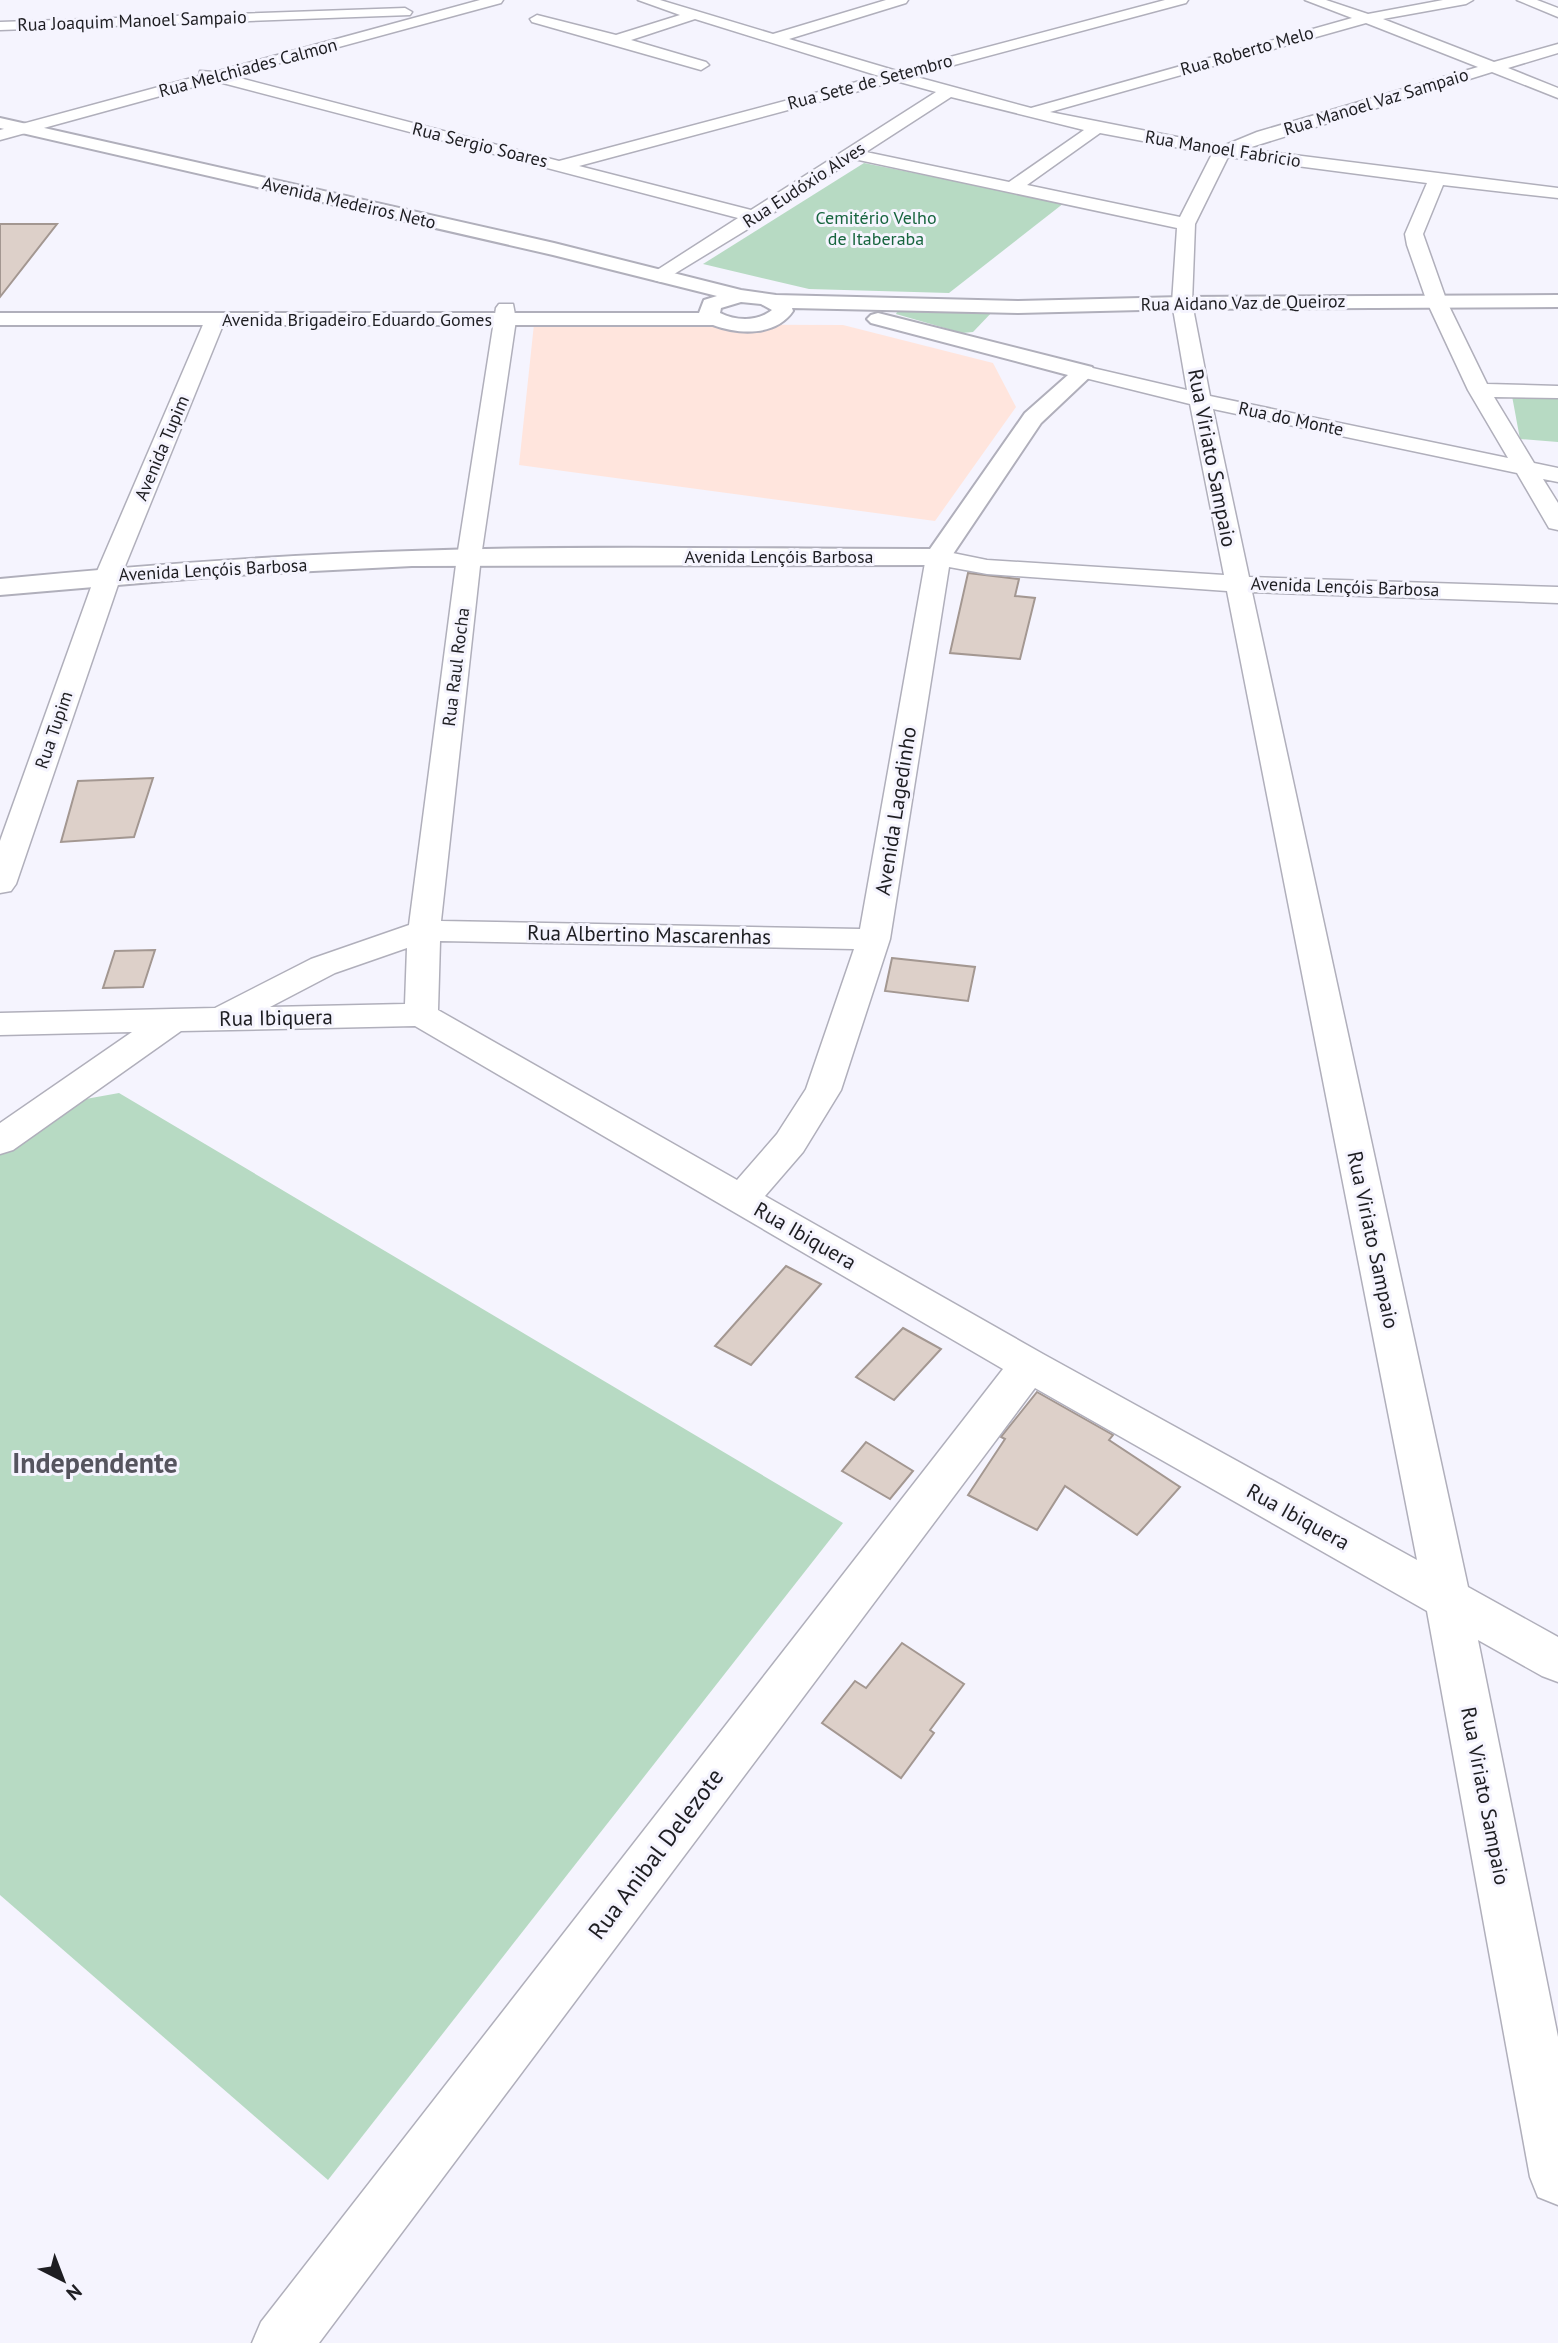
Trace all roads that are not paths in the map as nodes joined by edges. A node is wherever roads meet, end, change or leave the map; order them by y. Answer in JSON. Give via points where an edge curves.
{"nodes":[{"id":1,"x":379,"y":0,"type":"edge"},
{"id":2,"x":480,"y":0,"type":"edge"},
{"id":3,"x":496,"y":0,"type":"edge"},
{"id":4,"x":645,"y":0,"type":"edge"},
{"id":5,"x":897,"y":0,"type":"edge"},
{"id":6,"x":1181,"y":0,"type":"edge"},
{"id":7,"x":1312,"y":0,"type":"edge"},
{"id":8,"x":1466,"y":0,"type":"edge"},
{"id":9,"x":1524,"y":0,"type":"edge"},
{"id":10,"x":401,"y":11,"type":"junction"},
{"id":11,"x":1558,"y":13,"type":"edge"},
{"id":12,"x":695,"y":15,"type":"junction"},
{"id":13,"x":426,"y":18,"type":"junction"},
{"id":14,"x":1367,"y":18,"type":"junction"},
{"id":15,"x":537,"y":19,"type":"dead end"},
{"id":16,"x":0,"y":26,"type":"edge"},
{"id":17,"x":773,"y":39,"type":"junction"},
{"id":18,"x":616,"y":40,"type":"junction"},
{"id":19,"x":1557,"y":49,"type":"edge"},
{"id":20,"x":701,"y":65,"type":"dead end"},
{"id":21,"x":1492,"y":68,"type":"junction"},
{"id":22,"x":894,"y":75,"type":"junction"},
{"id":23,"x":209,"y":76,"type":"junction"},
{"id":24,"x":947,"y":92,"type":"junction"},
{"id":25,"x":1558,"y":93,"type":"edge"},
{"id":26,"x":1031,"y":113,"type":"junction"},
{"id":27,"x":15,"y":127,"type":"edge"},
{"id":28,"x":1097,"y":128,"type":"junction"},
{"id":29,"x":0,"y":135,"type":"edge"},
{"id":30,"x":1222,"y":152,"type":"junction"},
{"id":31,"x":853,"y":154,"type":"junction"},
{"id":32,"x":561,"y":166,"type":"junction"},
{"id":33,"x":1437,"y":179,"type":"junction"},
{"id":34,"x":1013,"y":187,"type":"junction"},
{"id":35,"x":1558,"y":193,"type":"edge"},
{"id":36,"x":755,"y":217,"type":"junction"},
{"id":37,"x":1186,"y":224,"type":"junction"},
{"id":38,"x":661,"y":276,"type":"junction"},
{"id":39,"x":698,"y":283,"type":"junction"},
{"id":40,"x":741,"y":296,"type":"junction"},
{"id":41,"x":1558,"y":301,"type":"edge"},
{"id":42,"x":1437,"y":302,"type":"junction"},
{"id":43,"x":1182,"y":303,"type":"junction"},
{"id":44,"x":0,"y":306,"type":"edge"},
{"id":45,"x":928,"y":306,"type":"junction"},
{"id":46,"x":1018,"y":307,"type":"junction"},
{"id":47,"x":715,"y":308,"type":"junction"},
{"id":48,"x":777,"y":308,"type":"junction"},
{"id":49,"x":381,"y":314,"type":"junction"},
{"id":50,"x":506,"y":314,"type":"junction"},
{"id":51,"x":863,"y":314,"type":"junction"},
{"id":52,"x":0,"y":319,"type":"edge"},
{"id":53,"x":215,"y":320,"type":"junction"},
{"id":54,"x":978,"y":344,"type":"junction"},
{"id":55,"x":1003,"y":353,"type":"junction"},
{"id":56,"x":1084,"y":372,"type":"junction"},
{"id":57,"x":1013,"y":375,"type":"dead end"},
{"id":58,"x":1479,"y":390,"type":"junction"},
{"id":59,"x":1558,"y":392,"type":"edge"},
{"id":60,"x":1200,"y":400,"type":"junction"},
{"id":61,"x":1525,"y":467,"type":"junction"},
{"id":62,"x":1558,"y":475,"type":"edge"},
{"id":63,"x":1558,"y":523,"type":"edge"},
{"id":64,"x":469,"y":557,"type":"junction"},
{"id":65,"x":938,"y":557,"type":"junction"},
{"id":66,"x":108,"y":576,"type":"junction"},
{"id":67,"x":1238,"y":584,"type":"junction"},
{"id":68,"x":0,"y":587,"type":"edge"},
{"id":69,"x":1558,"y":595,"type":"edge"},
{"id":70,"x":0,"y":884,"type":"edge"},
{"id":71,"x":424,"y":931,"type":"junction"},
{"id":72,"x":874,"y":939,"type":"junction"},
{"id":73,"x":421,"y":1015,"type":"junction"},
{"id":74,"x":223,"y":1018,"type":"junction"},
{"id":75,"x":174,"y":1020,"type":"junction"},
{"id":76,"x":0,"y":1024,"type":"edge"},
{"id":77,"x":0,"y":1141,"type":"edge"},
{"id":78,"x":741,"y":1199,"type":"junction"},
{"id":79,"x":1029,"y":1365,"type":"junction"},
{"id":80,"x":1448,"y":1601,"type":"junction"},
{"id":81,"x":1558,"y":1661,"type":"edge"},
{"id":82,"x":1558,"y":2177,"type":"edge"},
{"id":83,"x":282,"y":2343,"type":"edge"}],
"edges":[{"from":1,"to":10,"type":"street"},
{"from":2,"to":13,"type":"street","name":"Rua Melchiades Calmon"},
{"from":3,"to":13,"type":"street","name":"Rua Melchiades Calmon"},
{"from":4,"to":12,"type":"street","name":"Rua Manoel Fabricio"},
{"from":5,"to":17,"type":"street"},
{"from":6,"to":22,"type":"street","name":"Rua Sete de Setembro"},
{"from":7,"to":14,"type":"street"},
{"from":8,"to":14,"type":"street","name":"Rua Roberto Melo"},
{"from":9,"to":11,"type":"street"},
{"from":10,"to":13,"type":"street","name":"Rua Joaquim Manoel Sampaio"},
{"from":10,"to":16,"type":"street","name":"Rua Joaquim Manoel Sampaio"},
{"from":12,"to":17,"type":"street","name":"Rua Manoel Fabricio"},
{"from":12,"to":18,"type":"street"},
{"from":13,"to":23,"type":"street","name":"Rua Melchiades Calmon"},
{"from":14,"to":21,"type":"street"},
{"from":14,"to":26,"type":"street","name":"Rua Roberto Melo"},
{"from":15,"to":18,"type":"street"},
{"from":17,"to":22,"type":"street","name":"Rua Manoel Fabricio"},
{"from":18,"to":20,"type":"street"},
{"from":19,"to":21,"type":"street","name":"Rua Manoel Vaz Sampaio"},
{"from":21,"to":25,"type":"street"},
{"from":21,"to":30,"type":"street","name":"Rua Manoel Vaz Sampaio"},
{"from":22,"to":24,"type":"street","name":"Rua Manoel Fabricio"},
{"from":22,"to":32,"type":"street","name":"Rua Sete de Setembro"},
{"from":23,"to":27,"type":"street","name":"Rua Melchiades Calmon"},
{"from":23,"to":32,"type":"street","name":"Rua Sergio Soares"},
{"from":24,"to":26,"type":"street","name":"Rua Manoel Fabricio"},
{"from":24,"to":31,"type":"street","name":"Rua Eudóxio Alves"},
{"from":26,"to":28,"type":"street","name":"Rua Manoel Fabricio"},
{"from":27,"to":29,"type":"street","name":"Rua Melchiades Calmon"},
{"from":27,"to":38,"type":"street","name":"Avenida Medeiros Neto"},
{"from":28,"to":30,"type":"street","name":"Rua Manoel Fabricio"},
{"from":28,"to":34,"type":"street"},
{"from":30,"to":33,"type":"street","name":"Rua Manoel Fabricio"},
{"from":30,"to":37,"type":"street"},
{"from":31,"to":34,"type":"street"},
{"from":31,"to":36,"type":"street","name":"Rua Eudóxio Alves"},
{"from":32,"to":36,"type":"street","name":"Rua Sergio Soares"},
{"from":33,"to":35,"type":"street","name":"Rua Manoel Fabricio"},
{"from":33,"to":42,"type":"street","via":[[1413,234]]},
{"from":34,"to":37,"type":"street"},
{"from":36,"to":38,"type":"street","name":"Rua Eudóxio Alves"},
{"from":37,"to":43,"type":"street","name":"Rua Viriato Sampaio"},
{"from":38,"to":39,"type":"street","name":"Avenida Medeiros Neto"},
{"from":39,"to":40,"type":"street","name":"Avenida Medeiros Neto"},
{"from":39,"to":47,"type":"street","name":"Avenida Medeiros Neto"},
{"from":40,"to":47,"type":"street"},
{"from":40,"to":48,"type":"street"},
{"from":41,"to":42,"type":"street","name":"Rua Aidano Vaz de Queiroz"},
{"from":42,"to":43,"type":"street","name":"Rua Aidano Vaz de Queiroz"},
{"from":42,"to":58,"type":"street"},
{"from":43,"to":46,"type":"street","name":"Rua Aidano Vaz de Queiroz"},
{"from":43,"to":60,"type":"street","name":"Rua Viriato Sampaio"},
{"from":44,"to":49,"type":"street","name":"Avenida Brigadeiro Eduardo Gomes"},
{"from":45,"to":46,"type":"street","name":"Rua Aidano Vaz de Queiroz"},
{"from":45,"to":48,"type":"street","name":"Rua Aidano Vaz de Queiroz"},
{"from":45,"to":51,"type":"street","name":"Rua Aidano Vaz de Queiroz"},
{"from":46,"to":54,"type":"street"},
{"from":47,"to":48,"type":"street","via":[[750,325],[773,320]]},
{"from":47,"to":50,"type":"street","name":"Avenida Brigadeiro Eduardo Gomes"},
{"from":48,"to":51,"type":"street","name":"Rua Aidano Vaz de Queiroz"},
{"from":49,"to":50,"type":"street","name":"Avenida Brigadeiro Eduardo Gomes"},
{"from":49,"to":53,"type":"street","name":"Avenida Brigadeiro Eduardo Gomes"},
{"from":50,"to":64,"type":"street","name":"Rua Raul Rocha"},
{"from":51,"to":54,"type":"street","name":"Rua do Monte"},
{"from":52,"to":53,"type":"street","name":"Avenida Brigadeiro Eduardo Gomes"},
{"from":53,"to":66,"type":"street","name":"Avenida Tupim"},
{"from":54,"to":55,"type":"street","name":"Rua do Monte"},
{"from":55,"to":56,"type":"street","name":"Rua do Monte"},
{"from":55,"to":57,"type":"street"},
{"from":56,"to":60,"type":"street","name":"Rua do Monte"},
{"from":56,"to":65,"type":"street","name":"Avenida Lagedinho","via":[[1028,407]]},
{"from":58,"to":59,"type":"street"},
{"from":58,"to":61,"type":"street"},
{"from":60,"to":61,"type":"street","name":"Rua do Monte"},
{"from":60,"to":67,"type":"street","name":"Rua Viriato Sampaio"},
{"from":61,"to":62,"type":"street","name":"Rua do Monte"},
{"from":61,"to":63,"type":"street"},
{"from":64,"to":65,"type":"street","name":"Avenida Lençóis Barbosa"},
{"from":64,"to":66,"type":"street","name":"Avenida Lençóis Barbosa"},
{"from":64,"to":71,"type":"street","name":"Rua Raul Rocha"},
{"from":65,"to":67,"type":"street","name":"Avenida Lençóis Barbosa","via":[[987,567]]},
{"from":65,"to":72,"type":"street","name":"Avenida Lagedinho"},
{"from":66,"to":68,"type":"street","name":"Avenida Lençóis Barbosa"},
{"from":66,"to":70,"type":"street","name":"Rua Tupim"},
{"from":67,"to":69,"type":"street","name":"Avenida Lençóis Barbosa"},
{"from":67,"to":80,"type":"street","name":"Rua Viriato Sampaio"},
{"from":71,"to":72,"type":"street","name":"Rua Albertino Mascarenhas"},
{"from":71,"to":73,"type":"street","name":"Rua Raul Rocha"},
{"from":71,"to":74,"type":"street","via":[[323,966]]},
{"from":72,"to":78,"type":"street","name":"Avenida Lagedinho","via":[[823,1090],[790,1143]]},
{"from":73,"to":74,"type":"street","name":"Rua Ibiquera"},
{"from":73,"to":78,"type":"street","name":"Rua Ibiquera"},
{"from":74,"to":75,"type":"street","name":"Rua Ibiquera"},
{"from":75,"to":76,"type":"street","name":"Rua Ibiquera"},
{"from":75,"to":77,"type":"street"},
{"from":78,"to":79,"type":"street","name":"Rua Ibiquera"},
{"from":79,"to":80,"type":"street","name":"Rua Ibiquera"},
{"from":79,"to":83,"type":"street","name":"Rua Anibal Delezote"},
{"from":80,"to":81,"type":"street","name":"Rua Ibiquera"},
{"from":80,"to":82,"type":"street","name":"Rua Viriato Sampaio"}]}
